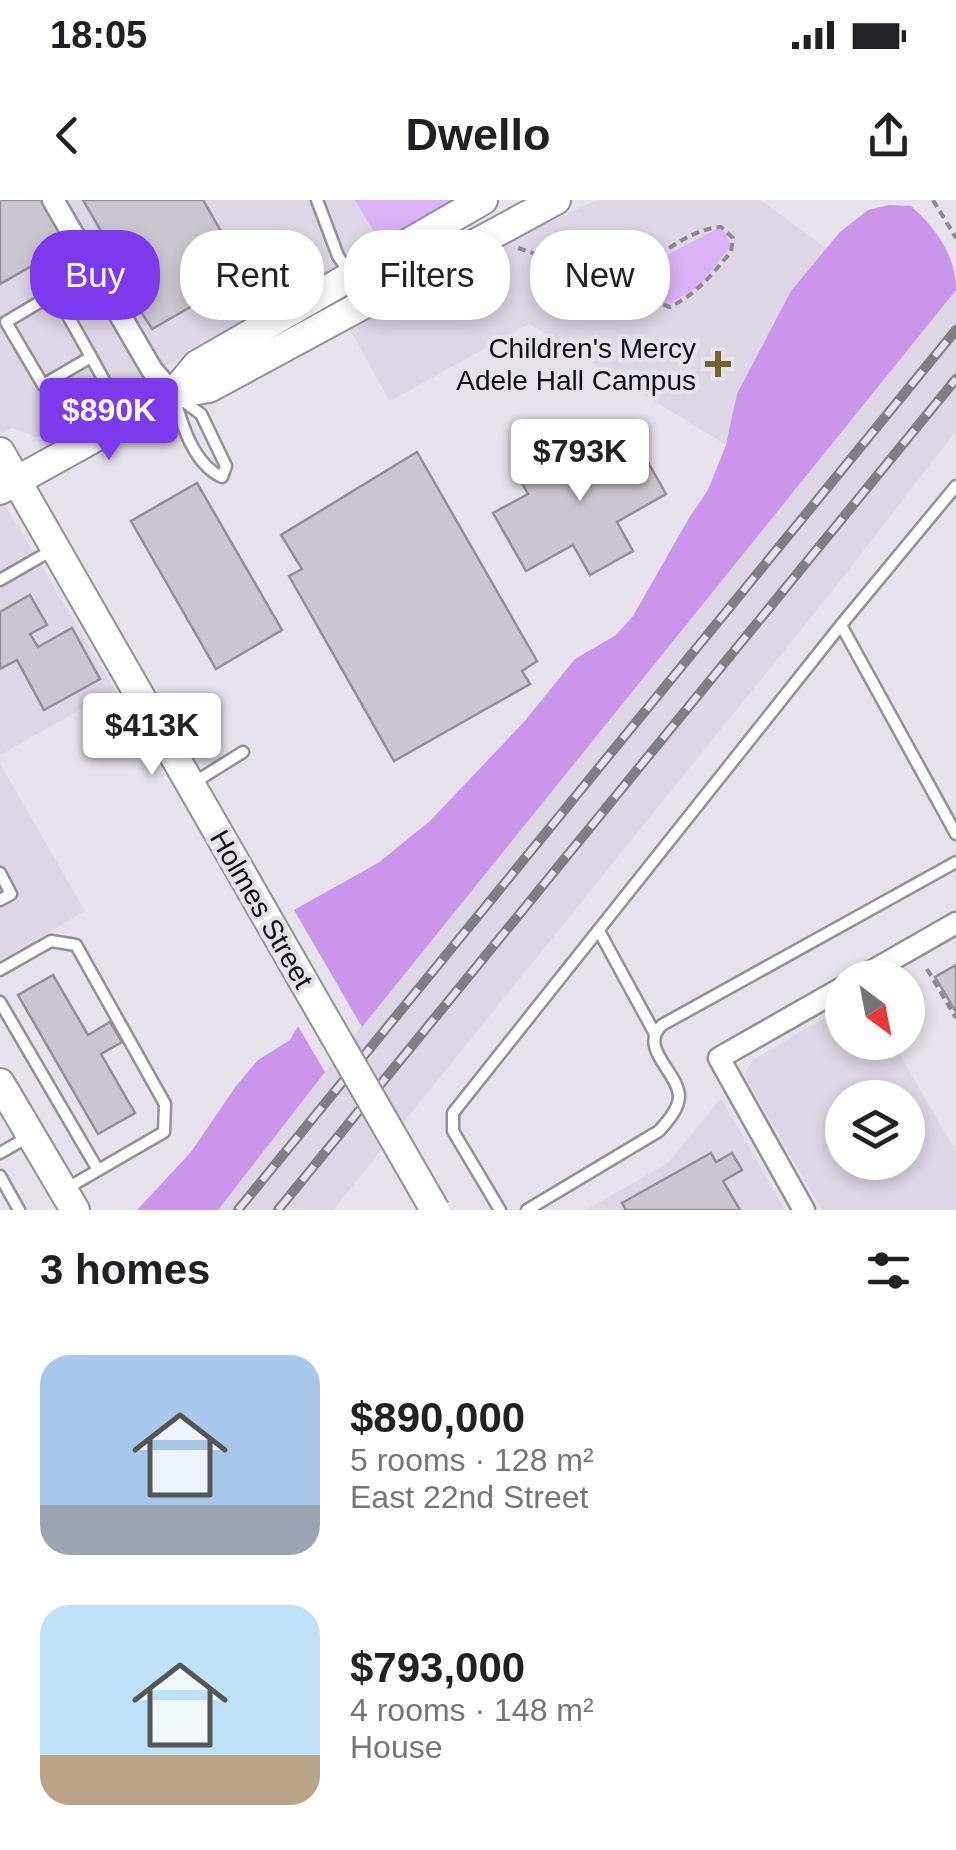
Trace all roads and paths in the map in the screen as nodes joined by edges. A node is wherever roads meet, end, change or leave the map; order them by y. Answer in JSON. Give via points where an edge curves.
{"nodes":[{"id":1,"x":53,"y":200,"type":"edge"},
{"id":2,"x":317,"y":200,"type":"edge"},
{"id":3,"x":556,"y":200,"type":"edge"},
{"id":4,"x":933,"y":200,"type":"edge"},
{"id":5,"x":478,"y":203,"type":"edge"},
{"id":6,"x":431,"y":230,"type":"edge"},
{"id":7,"x":489,"y":230,"type":"edge"},
{"id":8,"x":500,"y":230,"type":"edge"},
{"id":9,"x":956,"y":238,"type":"edge"},
{"id":10,"x":518,"y":248,"type":"dead end"},
{"id":11,"x":530,"y":253,"type":"edge"},
{"id":12,"x":344,"y":265,"type":"edge"},
{"id":13,"x":344,"y":280,"type":"edge"},
{"id":14,"x":618,"y":286,"type":"joint"},
{"id":15,"x":344,"y":315,"type":"edge"},
{"id":16,"x":91,"y":357,"type":"junction"},
{"id":17,"x":172,"y":394,"type":"junction"},
{"id":18,"x":126,"y":421,"type":"junction"},
{"id":19,"x":0,"y":452,"type":"edge"},
{"id":20,"x":8,"y":486,"type":"edge"},
{"id":21,"x":956,"y":486,"type":"edge"},
{"id":22,"x":55,"y":549,"type":"junction"},
{"id":23,"x":0,"y":580,"type":"edge"},
{"id":24,"x":841,"y":625,"type":"junction"},
{"id":25,"x":243,"y":752,"type":"dead end"},
{"id":26,"x":190,"y":786,"type":"junction"},
{"id":27,"x":956,"y":834,"type":"edge"},
{"id":28,"x":956,"y":862,"type":"edge"},
{"id":29,"x":0,"y":873,"type":"edge"},
{"id":30,"x":0,"y":900,"type":"edge"},
{"id":31,"x":956,"y":923,"type":"edge"},
{"id":32,"x":599,"y":932,"type":"junction"},
{"id":33,"x":891,"y":960,"type":"edge"},
{"id":34,"x":928,"y":969,"type":"dead end"},
{"id":35,"x":0,"y":970,"type":"edge"},
{"id":36,"x":825,"y":998,"type":"edge"},
{"id":37,"x":0,"y":1002,"type":"edge"},
{"id":38,"x":956,"y":1018,"type":"edge"},
{"id":39,"x":654,"y":1032,"type":"junction"},
{"id":40,"x":0,"y":1083,"type":"edge"},
{"id":41,"x":30,"y":1136,"type":"junction"},
{"id":42,"x":0,"y":1153,"type":"edge"},
{"id":43,"x":98,"y":1170,"type":"junction"},
{"id":44,"x":0,"y":1176,"type":"edge"},
{"id":45,"x":69,"y":1200,"type":"edge"},
{"id":46,"x":19,"y":1210,"type":"edge"},
{"id":47,"x":435,"y":1210,"type":"edge"},
{"id":48,"x":500,"y":1210,"type":"edge"},
{"id":49,"x":527,"y":1210,"type":"edge"},
{"id":50,"x":804,"y":1210,"type":"edge"}],
"edges":[{"from":1,"to":17,"type":"street"},
{"from":2,"to":12,"type":"lane"},
{"from":3,"to":8,"type":"street"},
{"from":4,"to":9,"type":"path"},
{"from":5,"to":6,"type":"street"},
{"from":5,"to":7,"type":"lane"},
{"from":10,"to":11,"type":"path"},
{"from":13,"to":17,"type":"street","via":[[197,365]]},
{"from":14,"to":14,"type":"path","via":[[674,306],[700,289],[732,252],[733,238],[722,227],[706,230]]},
{"from":15,"to":17,"type":"street","via":[[209,388]]},
{"from":16,"to":16,"type":"lane","via":[[55,293],[6,322],[42,385]]},
{"from":16,"to":18,"type":"lane"},
{"from":17,"to":17,"type":"lane","via":[[207,470],[222,477],[226,466],[202,414]]},
{"from":17,"to":18,"type":"street"},
{"from":18,"to":20,"type":"street"},
{"from":19,"to":20,"type":"street","name":"Holmes Street"},
{"from":20,"to":22,"type":"street","name":"Holmes Street"},
{"from":21,"to":24,"type":"lane"},
{"from":22,"to":23,"type":"lane"},
{"from":22,"to":26,"type":"street","name":"Holmes Street"},
{"from":24,"to":27,"type":"lane"},
{"from":24,"to":32,"type":"lane"},
{"from":25,"to":26,"type":"lane"},
{"from":26,"to":47,"type":"street","name":"Holmes Street","bridge":true},
{"from":28,"to":39,"type":"lane"},
{"from":29,"to":30,"type":"lane","via":[[11,894]]},
{"from":31,"to":33,"type":"street"},
{"from":32,"to":39,"type":"lane"},
{"from":32,"to":48,"type":"lane","via":[[453,1114],[453,1131]]},
{"from":34,"to":38,"type":"path"},
{"from":35,"to":43,"type":"lane","via":[[52,941],[76,945],[165,1104],[164,1132]]},
{"from":36,"to":50,"type":"street","via":[[719,1058]]},
{"from":37,"to":43,"type":"lane"},
{"from":39,"to":49,"type":"lane","via":[[653,1043],[679,1092],[668,1120]]},
{"from":40,"to":41,"type":"street"},
{"from":41,"to":42,"type":"lane"},
{"from":41,"to":45,"type":"street"},
{"from":43,"to":45,"type":"lane"},
{"from":44,"to":46,"type":"lane"}]}
